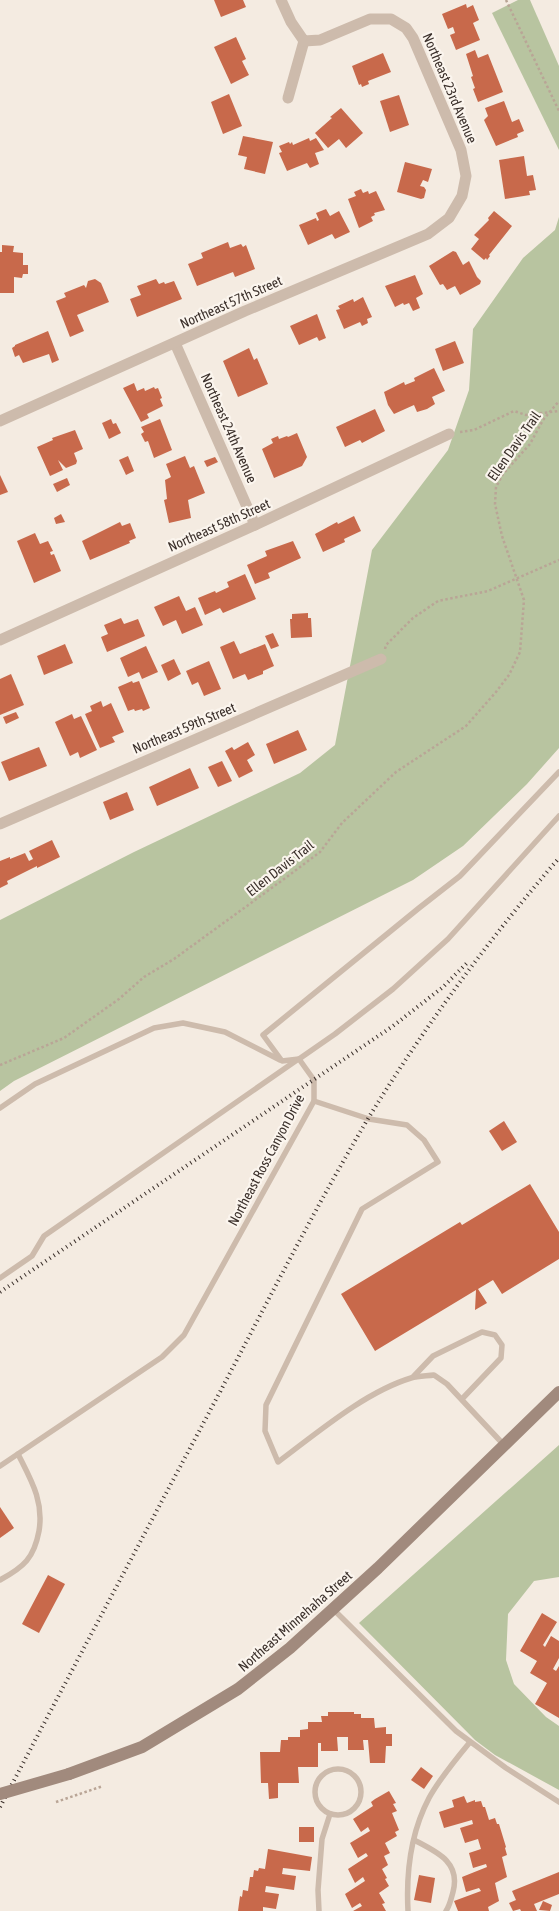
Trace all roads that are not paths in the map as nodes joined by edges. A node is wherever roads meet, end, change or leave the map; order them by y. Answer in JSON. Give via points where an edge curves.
{"nodes":[{"id":1,"x":281,"y":0,"type":"edge"},
{"id":2,"x":304,"y":41,"type":"junction"},
{"id":3,"x":288,"y":98,"type":"dead end"},
{"id":4,"x":462,"y":196,"type":"joint"},
{"id":5,"x":175,"y":343,"type":"junction"},
{"id":6,"x":0,"y":421,"type":"edge"},
{"id":7,"x":449,"y":434,"type":"road end"},
{"id":8,"x":255,"y":525,"type":"junction"},
{"id":9,"x":0,"y":640,"type":"edge"},
{"id":10,"x":381,"y":659,"type":"road end"},
{"id":11,"x":559,"y":772,"type":"edge"},
{"id":12,"x":559,"y":816,"type":"edge"},
{"id":13,"x":0,"y":824,"type":"edge"},
{"id":14,"x":299,"y":1059,"type":"junction"},
{"id":15,"x":282,"y":1061,"type":"junction"},
{"id":16,"x":314,"y":1101,"type":"junction"},
{"id":17,"x":0,"y":1108,"type":"edge"},
{"id":18,"x":0,"y":1278,"type":"edge"},
{"id":19,"x":412,"y":1377,"type":"junction"},
{"id":20,"x":559,"y":1392,"type":"edge"},
{"id":21,"x":462,"y":1399,"type":"junction"},
{"id":22,"x":504,"y":1444,"type":"junction"},
{"id":23,"x":18,"y":1454,"type":"junction"},
{"id":24,"x":0,"y":1466,"type":"edge"},
{"id":25,"x":0,"y":1580,"type":"edge"},
{"id":26,"x":333,"y":1609,"type":"junction"},
{"id":27,"x":470,"y":1742,"type":"junction"},
{"id":28,"x":0,"y":1794,"type":"edge"},
{"id":29,"x":559,"y":1802,"type":"edge"},
{"id":30,"x":330,"y":1814,"type":"junction"},
{"id":31,"x":414,"y":1840,"type":"junction"},
{"id":32,"x":319,"y":1911,"type":"edge"},
{"id":33,"x":408,"y":1911,"type":"edge"},
{"id":34,"x":446,"y":1911,"type":"edge"}],
"edges":[{"from":1,"to":2,"type":"street"},
{"from":2,"to":3,"type":"street"},
{"from":2,"to":4,"type":"street","name":"Northeast 23rd Avenue","via":[[320,40],[370,19],[391,19],[406,28],[461,150],[466,176]]},
{"from":4,"to":5,"type":"street","name":"Northeast 57th Street","via":[[449,218],[428,234]]},
{"from":5,"to":6,"type":"street","name":"Northeast 57th Street"},
{"from":5,"to":8,"type":"street","name":"Northeast 24th Avenue"},
{"from":7,"to":8,"type":"street","name":"Northeast 58th Street"},
{"from":8,"to":9,"type":"street","name":"Northeast 58th Street"},
{"from":10,"to":13,"type":"street","name":"Northeast 59th Street"},
{"from":11,"to":15,"type":"lane","via":[[460,876],[264,1036]]},
{"from":12,"to":14,"type":"lane","via":[[448,939],[393,989]]},
{"from":14,"to":15,"type":"lane"},
{"from":14,"to":16,"type":"lane","name":"Northeast Ross Canyon Drive","via":[[314,1080]]},
{"from":14,"to":18,"type":"lane","via":[[44,1236],[32,1256]]},
{"from":15,"to":17,"type":"lane","via":[[225,1032],[183,1023],[154,1028],[35,1084]]},
{"from":16,"to":19,"type":"lane","via":[[369,1118],[407,1125],[424,1140],[438,1162],[362,1209],[266,1405],[266,1431],[278,1462],[338,1417]]},
{"from":16,"to":23,"type":"lane","name":"Northeast Ross Canyon Drive","via":[[184,1335],[162,1356]]},
{"from":19,"to":21,"type":"lane","via":[[434,1375]]},
{"from":19,"to":21,"type":"lane","via":[[433,1356],[482,1332],[489,1332],[500,1339],[501,1358]]},
{"from":20,"to":22,"type":"main road","name":"Northeast Minnehaha Street"},
{"from":21,"to":22,"type":"lane"},
{"from":22,"to":26,"type":"main road","name":"Northeast Minnehaha Street"},
{"from":23,"to":24,"type":"lane","name":"Northeast Ross Canyon Drive"},
{"from":23,"to":25,"type":"lane","via":[[38,1496],[41,1516],[36,1548],[28,1561]]},
{"from":26,"to":27,"type":"lane"},
{"from":26,"to":28,"type":"main road","name":"Northeast Minnehaha Street","bridge":true,"via":[[290,1648],[230,1694],[142,1747],[69,1774]]},
{"from":27,"to":29,"type":"lane"},
{"from":27,"to":31,"type":"lane","via":[[429,1798]]},
{"from":30,"to":30,"type":"lane","via":[[316,1802],[316,1782],[330,1770],[340,1769],[356,1778],[360,1797],[349,1812]]},
{"from":30,"to":32,"type":"lane","via":[[322,1839]]},
{"from":31,"to":33,"type":"lane","via":[[407,1883]]},
{"from":31,"to":34,"type":"lane","via":[[437,1852],[454,1870],[456,1881]]}]}
